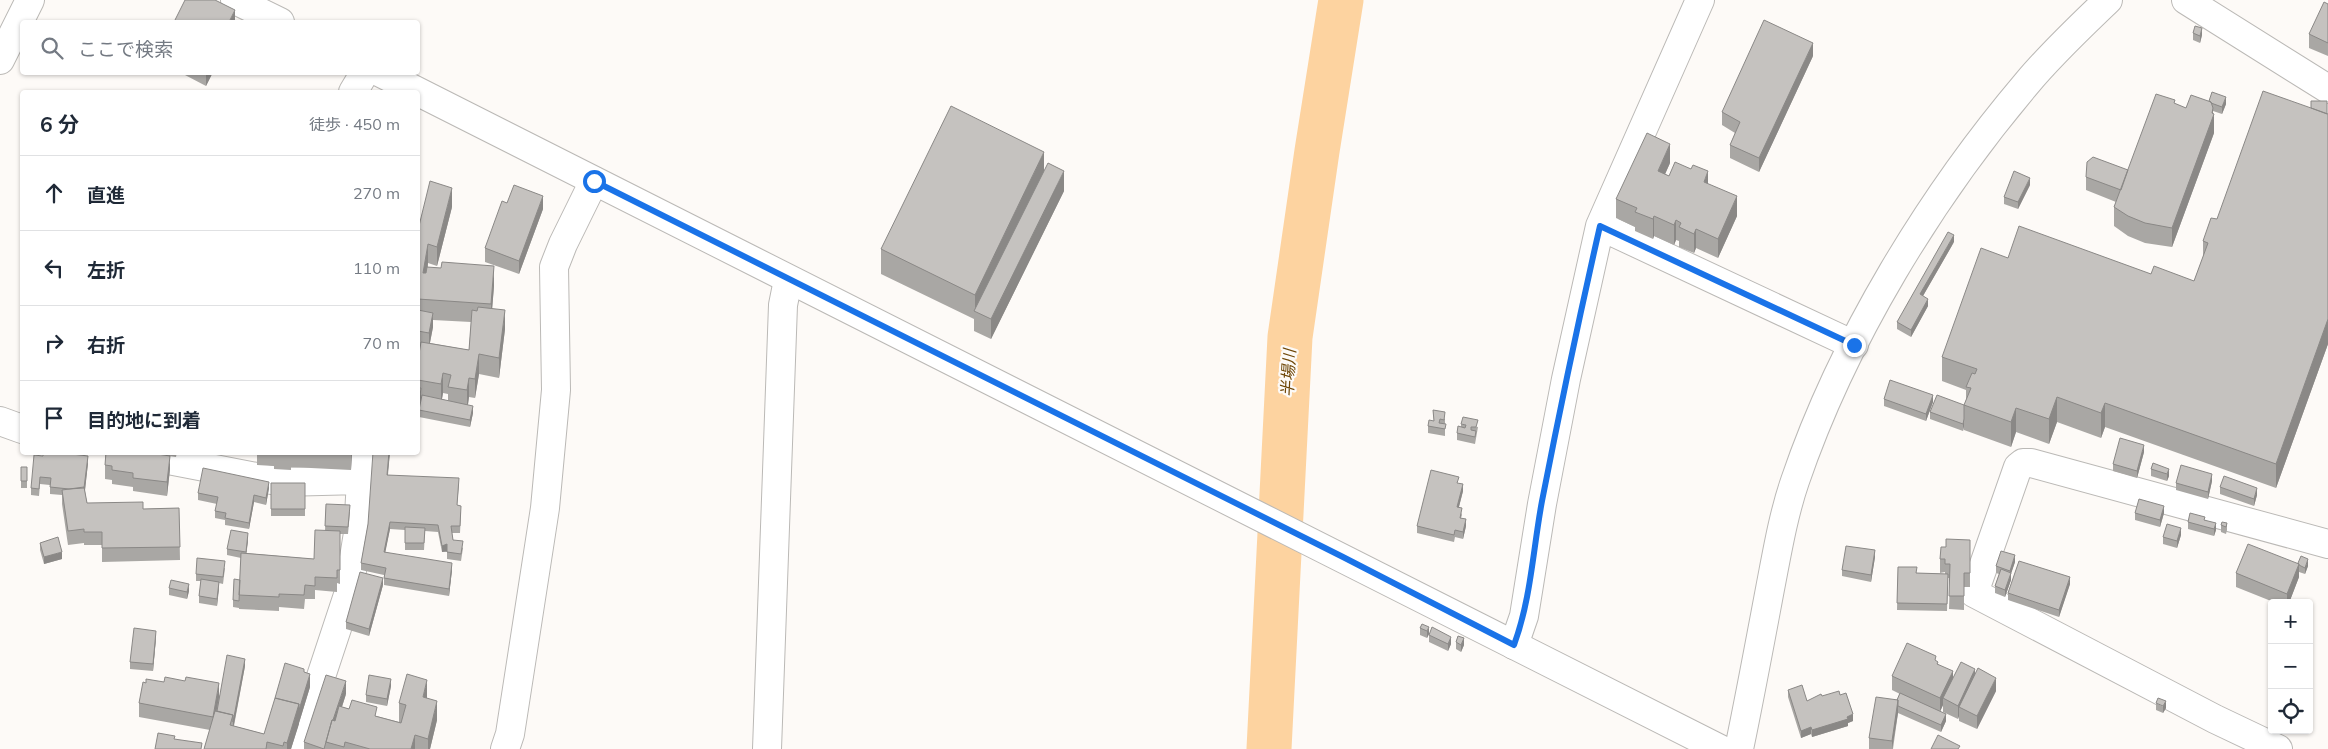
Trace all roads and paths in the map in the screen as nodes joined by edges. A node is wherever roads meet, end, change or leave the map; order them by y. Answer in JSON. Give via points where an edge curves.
{"nodes":[{"id":1,"x":30,"y":0,"type":"edge"},
{"id":2,"x":235,"y":0,"type":"edge"},
{"id":3,"x":1700,"y":0,"type":"edge"},
{"id":4,"x":2108,"y":0,"type":"edge"},
{"id":5,"x":2186,"y":0,"type":"edge"},
{"id":6,"x":276,"y":20,"type":"edge"},
{"id":7,"x":0,"y":60,"type":"edge"},
{"id":8,"x":363,"y":75,"type":"edge"},
{"id":9,"x":384,"y":75,"type":"edge"},
{"id":10,"x":2328,"y":89,"type":"edge"},
{"id":11,"x":355,"y":90,"type":"edge"},
{"id":12,"x":411,"y":90,"type":"edge"},
{"id":13,"x":420,"y":94,"type":"edge"},
{"id":14,"x":594,"y":181,"type":"junction"},
{"id":15,"x":1600,"y":226,"type":"junction"},
{"id":16,"x":788,"y":280,"type":"junction"},
{"id":17,"x":1854,"y":345,"type":"junction"},
{"id":18,"x":0,"y":421,"type":"edge"},
{"id":19,"x":20,"y":428,"type":"edge"},
{"id":20,"x":142,"y":455,"type":"edge"},
{"id":21,"x":365,"y":455,"type":"edge"},
{"id":22,"x":361,"y":480,"type":"junction"},
{"id":23,"x":2328,"y":544,"type":"edge"},
{"id":24,"x":1514,"y":645,"type":"junction"},
{"id":25,"x":297,"y":749,"type":"edge"},
{"id":26,"x":505,"y":749,"type":"edge"},
{"id":27,"x":767,"y":749,"type":"edge"},
{"id":28,"x":1720,"y":749,"type":"edge"},
{"id":29,"x":1739,"y":749,"type":"edge"},
{"id":30,"x":2278,"y":749,"type":"edge"}],
"edges":[{"from":1,"to":7,"type":"street"},
{"from":2,"to":6,"type":"street"},
{"from":3,"to":15,"type":"street"},
{"from":4,"to":17,"type":"street","via":[[2048,59],[1993,126],[1926,220]]},
{"from":5,"to":10,"type":"street"},
{"from":8,"to":11,"type":"street"},
{"from":9,"to":12,"type":"street"},
{"from":13,"to":14,"type":"street"},
{"from":14,"to":16,"type":"street"},
{"from":14,"to":26,"type":"street","via":[[554,268],[556,390],[545,508]]},
{"from":15,"to":17,"type":"street"},
{"from":15,"to":24,"type":"street","via":[[1562,398],[1524,616]]},
{"from":16,"to":24,"type":"street"},
{"from":16,"to":27,"type":"street","via":[[782,305]]},
{"from":17,"to":29,"type":"street","via":[[1816,424],[1794,482],[1783,523]]},
{"from":18,"to":19,"type":"street"},
{"from":20,"to":22,"type":"street","via":[[282,482]]},
{"from":21,"to":22,"type":"street"},
{"from":22,"to":25,"type":"street","via":[[358,533],[348,595]]},
{"from":23,"to":30,"type":"street","via":[[2023,463],[2018,467],[1974,593]]},
{"from":24,"to":28,"type":"street"}]}
